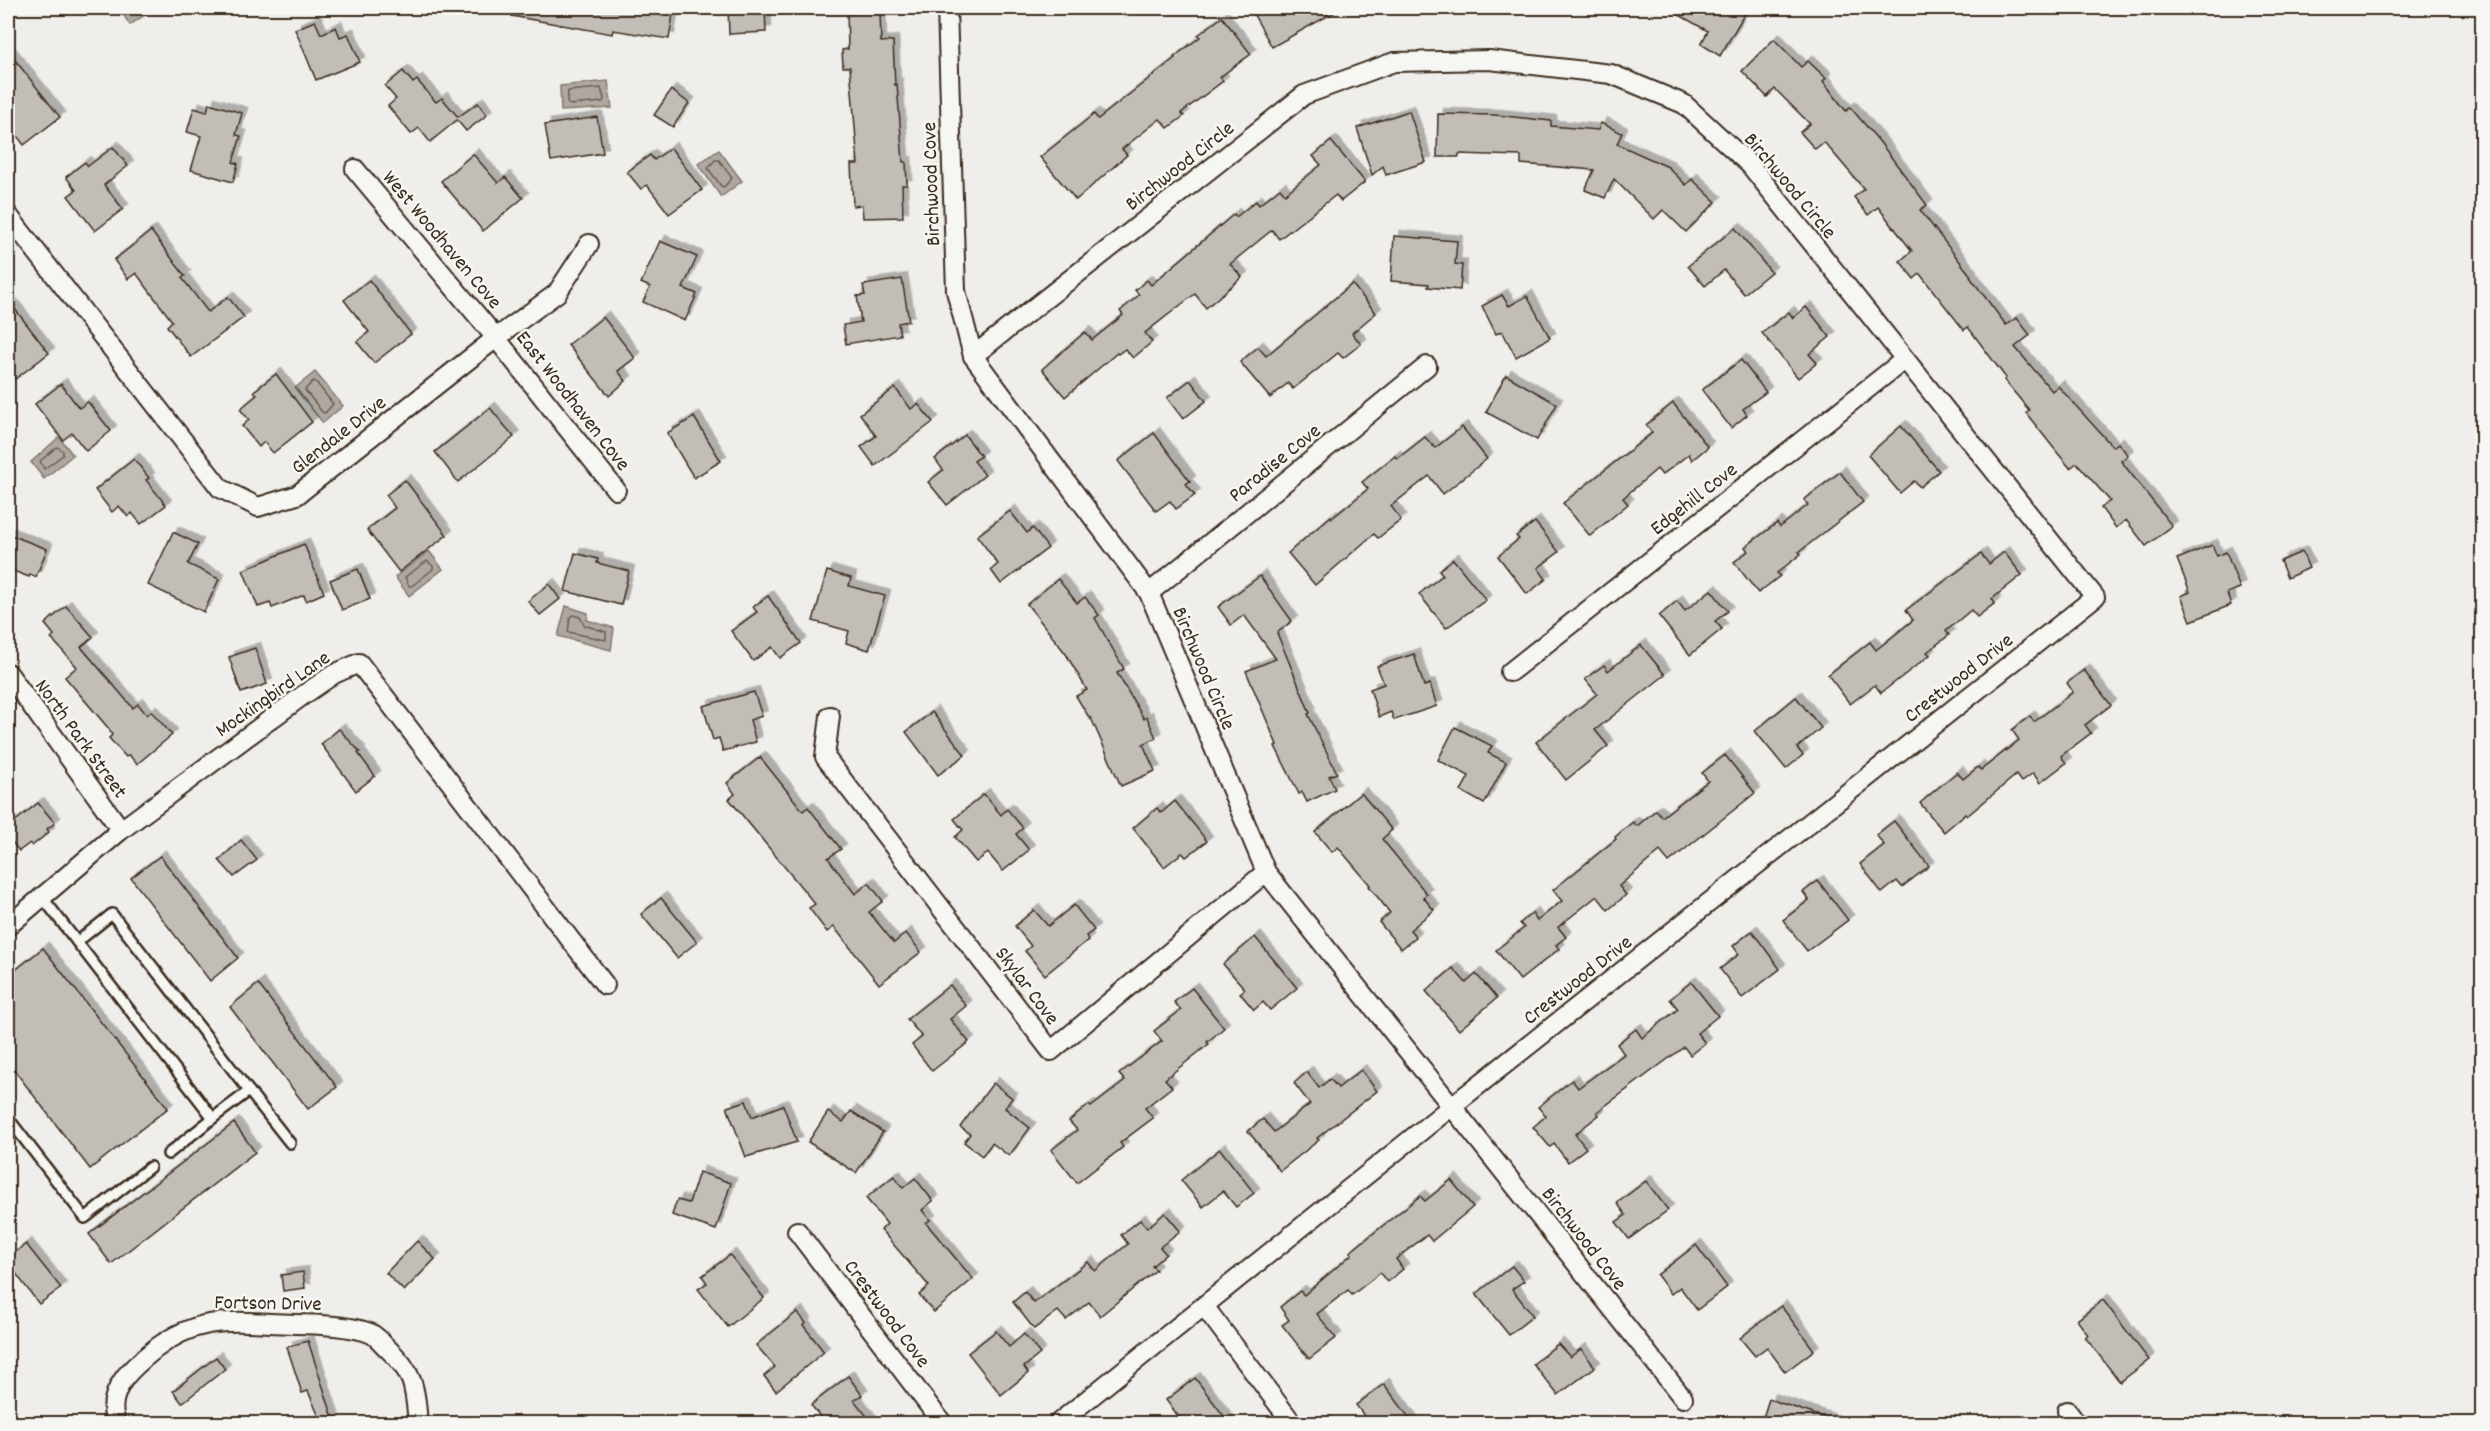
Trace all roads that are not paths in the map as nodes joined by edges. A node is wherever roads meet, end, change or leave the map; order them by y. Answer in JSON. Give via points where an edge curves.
{"nodes":[{"id":1,"x":947,"y":8,"type":"edge"},
{"id":2,"x":355,"y":169,"type":"dead end"},
{"id":3,"x":8,"y":215,"type":"edge"},
{"id":4,"x":589,"y":244,"type":"dead end"},
{"id":5,"x":496,"y":338,"type":"junction"},
{"id":6,"x":973,"y":356,"type":"junction"},
{"id":7,"x":1904,"y":360,"type":"junction"},
{"id":8,"x":1427,"y":366,"type":"dead end"},
{"id":9,"x":616,"y":490,"type":"dead end"},
{"id":10,"x":1149,"y":593,"type":"junction"},
{"id":11,"x":2095,"y":597,"type":"joint"},
{"id":12,"x":1510,"y":672,"type":"dead end"},
{"id":13,"x":8,"y":673,"type":"edge"},
{"id":14,"x":830,"y":716,"type":"dead end"},
{"id":15,"x":121,"y":830,"type":"junction"},
{"id":16,"x":1266,"y":872,"type":"junction"},
{"id":17,"x":43,"y":898,"type":"junction"},
{"id":18,"x":8,"y":926,"type":"edge"},
{"id":19,"x":77,"y":942,"type":"junction"},
{"id":20,"x":605,"y":985,"type":"dead end"},
{"id":21,"x":249,"y":1091,"type":"junction"},
{"id":22,"x":1452,"y":1106,"type":"junction"},
{"id":23,"x":8,"y":1118,"type":"edge"},
{"id":24,"x":213,"y":1118,"type":"junction"},
{"id":25,"x":290,"y":1143,"type":"dead end"},
{"id":26,"x":168,"y":1154,"type":"dead end"},
{"id":27,"x":150,"y":1167,"type":"dead end"},
{"id":28,"x":797,"y":1231,"type":"dead end"},
{"id":29,"x":1204,"y":1306,"type":"junction"},
{"id":30,"x":1683,"y":1398,"type":"dead end"},
{"id":31,"x":117,"y":1424,"type":"edge"},
{"id":32,"x":418,"y":1424,"type":"edge"},
{"id":33,"x":943,"y":1424,"type":"edge"},
{"id":34,"x":1057,"y":1424,"type":"edge"},
{"id":35,"x":1293,"y":1424,"type":"edge"}],
"edges":[{"from":1,"to":6,"type":"street","name":"Birchwood Cove","via":[[956,291]]},
{"from":2,"to":5,"type":"street","name":"West Woodhaven Cove"},
{"from":3,"to":5,"type":"street","name":"Glendale Drive","via":[[220,488],[258,507],[297,495]]},
{"from":4,"to":5,"type":"street","name":"Glendale Drive","via":[[557,293]]},
{"from":5,"to":9,"type":"street","name":"East Woodhaven Cove"},
{"from":6,"to":7,"type":"street","name":"Birchwood Circle","via":[[1304,95],[1394,62],[1488,60],[1611,74],[1684,104],[1750,165]]},
{"from":6,"to":10,"type":"street","name":"Birchwood Circle"},
{"from":7,"to":11,"type":"street","name":"Birchwood Circle"},
{"from":7,"to":12,"type":"street","name":"Edgehill Cove"},
{"from":8,"to":10,"type":"street","name":"Paradise Cove"},
{"from":10,"to":16,"type":"street","name":"Birchwood Circle"},
{"from":11,"to":22,"type":"street","name":"Crestwood Drive"},
{"from":13,"to":15,"type":"street","name":"North Park Street"},
{"from":14,"to":16,"type":"street","name":"Skylar Cove","via":[[825,757],[1050,1051]]},
{"from":15,"to":17,"type":"street","name":"Mockingbird Lane"},
{"from":15,"to":20,"type":"street","name":"Mockingbird Lane","via":[[302,696],[334,674],[359,663]]},
{"from":16,"to":22,"type":"street","name":"Birchwood Circle"},
{"from":17,"to":18,"type":"street","name":"Mockingbird Lane"},
{"from":17,"to":19,"type":"lane"},
{"from":19,"to":21,"type":"lane","via":[[112,914]]},
{"from":19,"to":24,"type":"lane"},
{"from":21,"to":24,"type":"lane"},
{"from":21,"to":25,"type":"lane"},
{"from":22,"to":29,"type":"street","name":"Crestwood Drive"},
{"from":22,"to":30,"type":"street","name":"Birchwood Cove"},
{"from":23,"to":27,"type":"lane","via":[[85,1218]]},
{"from":24,"to":26,"type":"lane"},
{"from":28,"to":33,"type":"street","name":"Crestwood Cove"},
{"from":29,"to":34,"type":"street"},
{"from":29,"to":35,"type":"street"},
{"from":31,"to":32,"type":"street","name":"Fortson Drive","via":[[112,1414],[117,1388],[134,1366],[185,1330],[202,1324],[242,1321],[329,1325],[372,1334],[401,1360],[415,1388]]}]}
